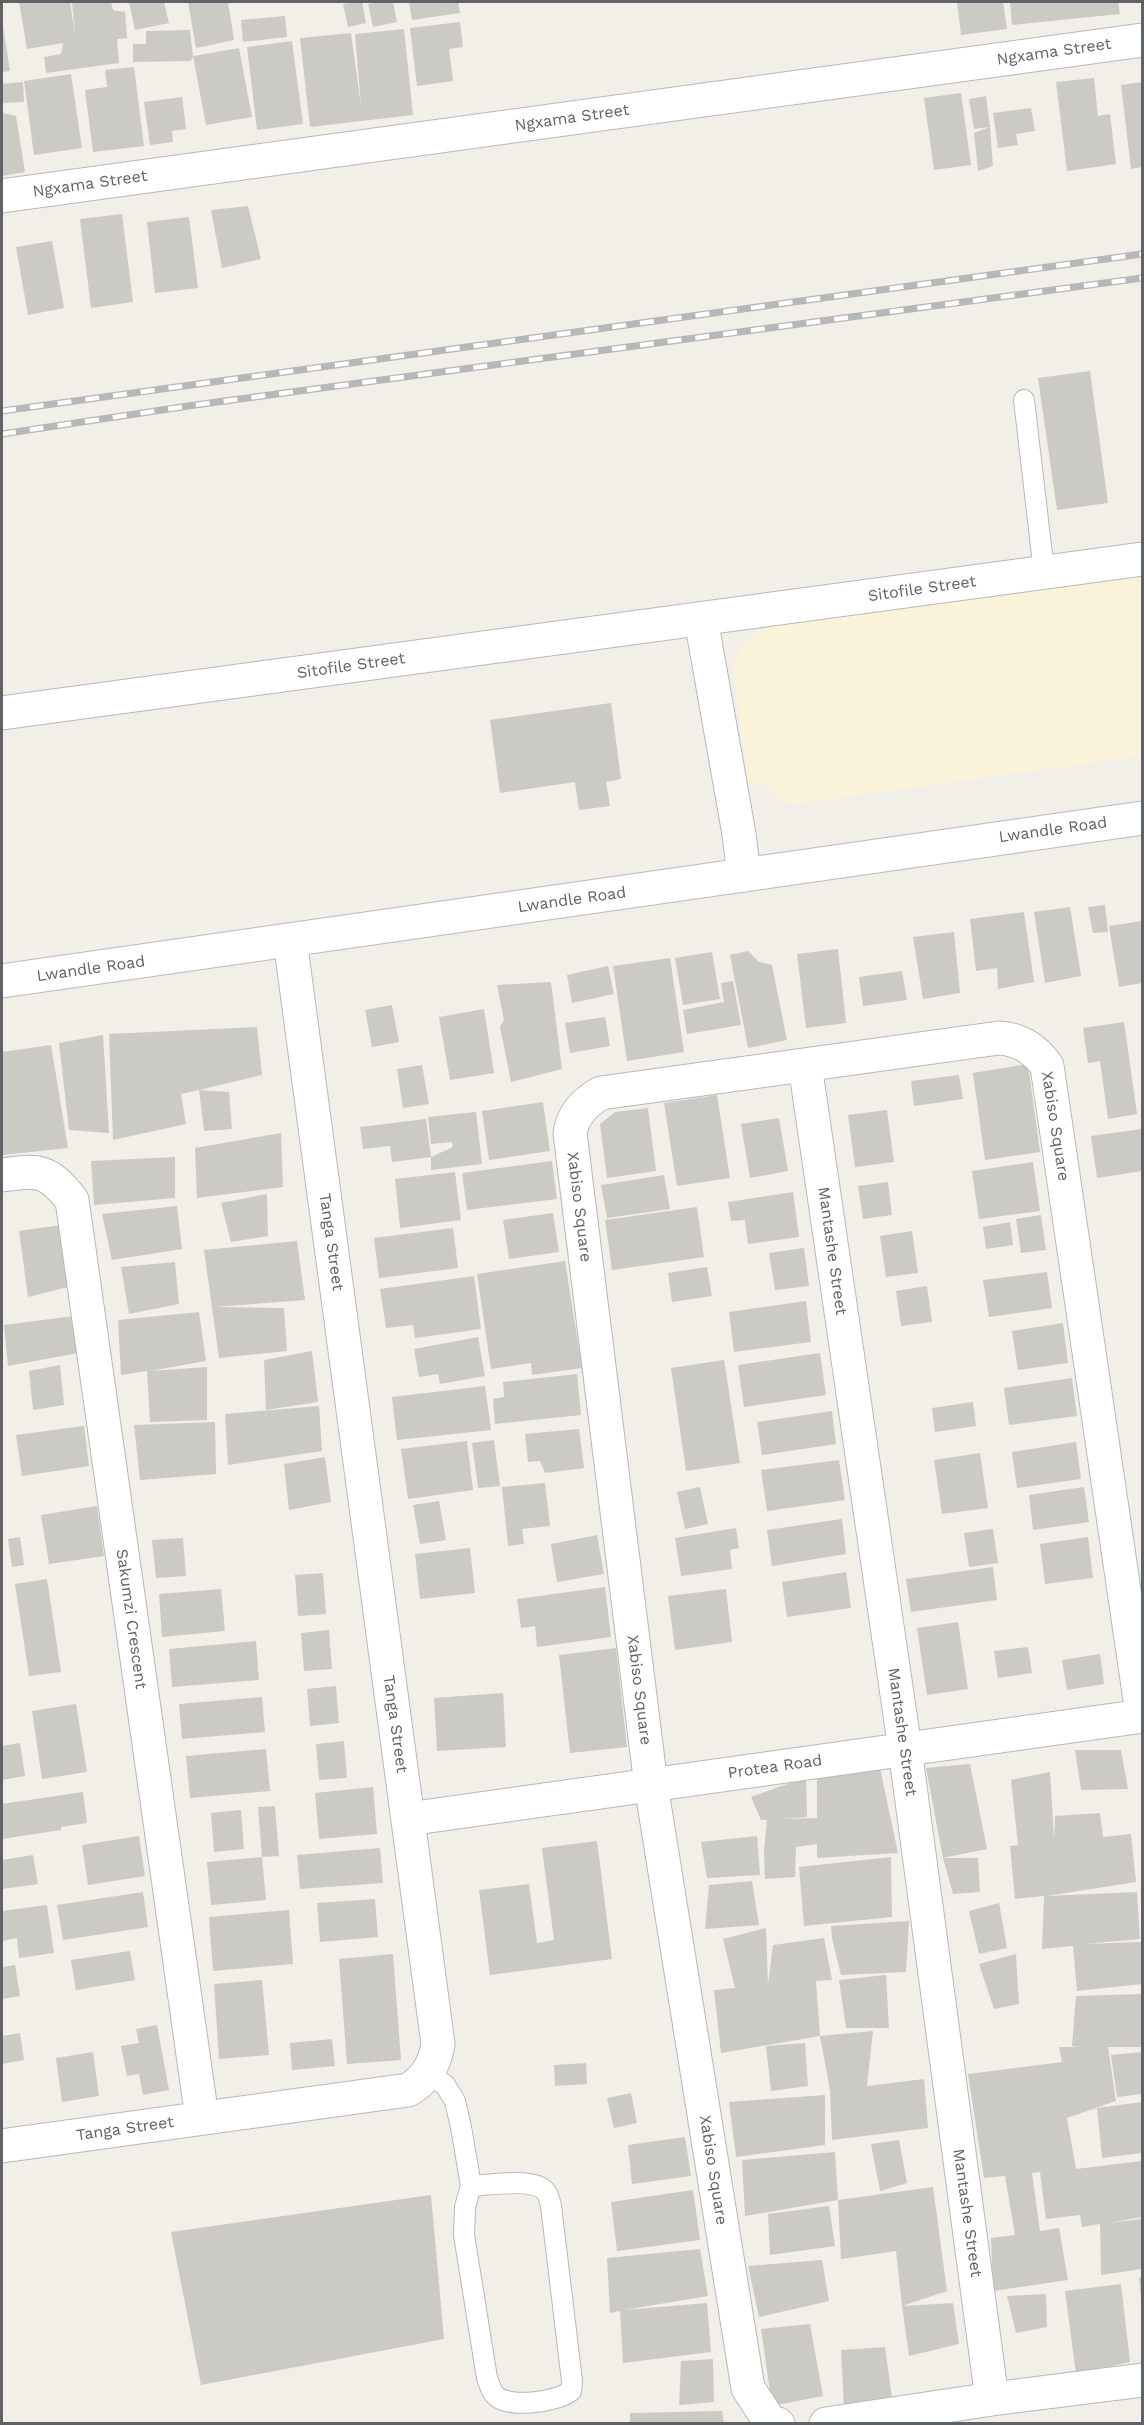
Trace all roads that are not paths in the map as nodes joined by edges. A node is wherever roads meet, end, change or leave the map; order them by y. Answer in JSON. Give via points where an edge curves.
{"nodes":[{"id":1,"x":1143,"y":40,"type":"edge"},
{"id":2,"x":2,"y":196,"type":"edge"},
{"id":3,"x":1024,"y":400,"type":"dead end"},
{"id":4,"x":1143,"y":559,"type":"edge"},
{"id":5,"x":1044,"y":572,"type":"junction"},
{"id":6,"x":701,"y":619,"type":"junction"},
{"id":7,"x":2,"y":713,"type":"edge"},
{"id":8,"x":1143,"y":818,"type":"edge"},
{"id":9,"x":744,"y":875,"type":"junction"},
{"id":10,"x":290,"y":940,"type":"junction"},
{"id":11,"x":2,"y":981,"type":"edge"},
{"id":12,"x":805,"y":1065,"type":"junction"},
{"id":13,"x":2,"y":1175,"type":"edge"},
{"id":14,"x":1143,"y":1714,"type":"edge"},
{"id":15,"x":905,"y":1749,"type":"junction"},
{"id":16,"x":651,"y":1785,"type":"junction"},
{"id":17,"x":408,"y":1819,"type":"junction"},
{"id":18,"x":428,"y":2074,"type":"junction"},
{"id":19,"x":202,"y":2118,"type":"junction"},
{"id":20,"x":2,"y":2146,"type":"edge"},
{"id":21,"x":471,"y":2186,"type":"junction"},
{"id":22,"x":1143,"y":2380,"type":"edge"},
{"id":23,"x":992,"y":2399,"type":"junction"},
{"id":24,"x":778,"y":2424,"type":"edge"},
{"id":25,"x":826,"y":2424,"type":"edge"}],
"edges":[{"from":1,"to":2,"type":"street","name":"Ngxama Street"},
{"from":3,"to":5,"type":"lane"},
{"from":4,"to":5,"type":"street","name":"Sitofile Street"},
{"from":5,"to":6,"type":"street","name":"Sitofile Street"},
{"from":6,"to":7,"type":"street","name":"Sitofile Street"},
{"from":6,"to":9,"type":"street"},
{"from":8,"to":9,"type":"street","name":"Lwandle Road"},
{"from":9,"to":10,"type":"street","name":"Lwandle Road"},
{"from":10,"to":11,"type":"street","name":"Lwandle Road"},
{"from":10,"to":17,"type":"street","name":"Tanga Street"},
{"from":12,"to":14,"type":"street","name":"Xabiso Square","via":[[999,1038],[1024,1044],[1047,1066]]},
{"from":12,"to":15,"type":"street","name":"Mantashe Street"},
{"from":12,"to":16,"type":"street","name":"Xabiso Square","via":[[601,1093],[584,1104],[571,1127]]},
{"from":13,"to":19,"type":"street","name":"Sakumzi Crescent","via":[[31,1171],[56,1180],[72,1200]]},
{"from":14,"to":15,"type":"street","name":"Protea Road"},
{"from":15,"to":16,"type":"street","name":"Protea Road"},
{"from":15,"to":23,"type":"street","name":"Mantashe Street"},
{"from":16,"to":17,"type":"street","name":"Protea Road"},
{"from":16,"to":24,"type":"street","name":"Xabiso Square","via":[[748,2388],[770,2422]]},
{"from":17,"to":18,"type":"street","name":"Tanga Street","via":[[438,2044]]},
{"from":18,"to":19,"type":"street","name":"Tanga Street","via":[[408,2090]]},
{"from":18,"to":21,"type":"lane","via":[[445,2085],[455,2101]]},
{"from":19,"to":20,"type":"street","name":"Tanga Street"},
{"from":21,"to":21,"type":"lane","via":[[465,2207],[465,2235],[487,2378],[493,2394],[516,2404],[564,2397],[571,2391],[572,2381],[551,2206],[546,2193],[537,2185],[523,2183]]},
{"from":22,"to":23,"type":"street"},
{"from":23,"to":25,"type":"street"}]}
